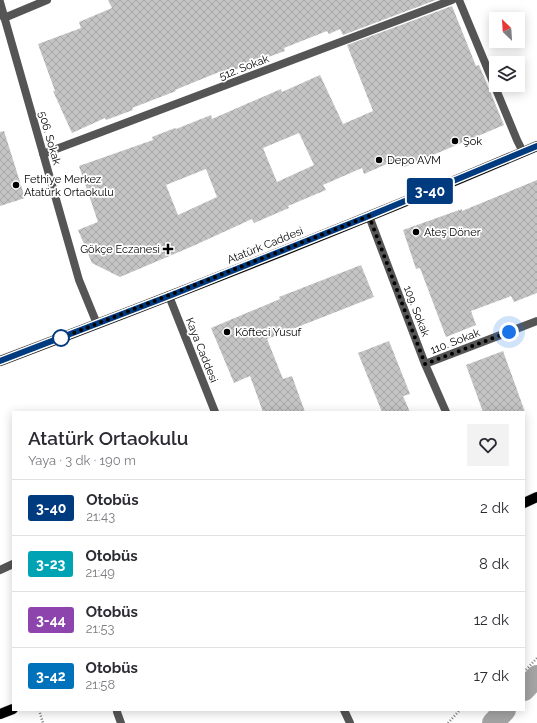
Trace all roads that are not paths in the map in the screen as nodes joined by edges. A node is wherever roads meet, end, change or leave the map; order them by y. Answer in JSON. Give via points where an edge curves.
{"nodes":[{"id":1,"x":47,"y":0,"type":"edge"},
{"id":2,"x":452,"y":0,"type":"edge"},
{"id":3,"x":459,"y":0,"type":"edge"},
{"id":4,"x":0,"y":2,"type":"edge"},
{"id":5,"x":4,"y":18,"type":"junction"},
{"id":6,"x":537,"y":146,"type":"edge"},
{"id":7,"x":523,"y":152,"type":"junction"},
{"id":8,"x":43,"y":154,"type":"junction"},
{"id":9,"x":369,"y":216,"type":"junction"},
{"id":10,"x":169,"y":296,"type":"junction"},
{"id":11,"x":537,"y":321,"type":"edge"},
{"id":12,"x":98,"y":324,"type":"junction"},
{"id":13,"x":0,"y":360,"type":"edge"},
{"id":14,"x":425,"y":364,"type":"junction"},
{"id":15,"x":215,"y":411,"type":"edge"},
{"id":16,"x":446,"y":411,"type":"edge"},
{"id":17,"x":537,"y":497,"type":"edge"},
{"id":18,"x":525,"y":503,"type":"edge"},
{"id":19,"x":12,"y":564,"type":"edge"},
{"id":20,"x":0,"y":570,"type":"edge"},
{"id":21,"x":12,"y":709,"type":"edge"},
{"id":22,"x":344,"y":711,"type":"edge"},
{"id":23,"x":117,"y":712,"type":"dead end"},
{"id":24,"x":0,"y":714,"type":"edge"},
{"id":25,"x":120,"y":723,"type":"edge"},
{"id":26,"x":350,"y":723,"type":"edge"}],
"edges":[{"from":1,"to":5,"type":"street"},
{"from":2,"to":8,"type":"street","name":"512. Sokak"},
{"from":3,"to":7,"type":"street"},
{"from":4,"to":5,"type":"street","name":"506. Sokak"},
{"from":5,"to":8,"type":"street","name":"506. Sokak"},
{"from":6,"to":7,"type":"main road","name":"Atatürk Caddesi"},
{"from":7,"to":9,"type":"main road","name":"Atatürk Caddesi"},
{"from":8,"to":12,"type":"street","name":"506. Sokak","via":[[79,280]]},
{"from":9,"to":10,"type":"main road","name":"Atatürk Caddesi"},
{"from":9,"to":14,"type":"street","name":"109. Sokak"},
{"from":10,"to":12,"type":"main road","name":"Atatürk Caddesi"},
{"from":10,"to":15,"type":"street","name":"Kaya Caddesi"},
{"from":11,"to":14,"type":"street","name":"110. Sokak"},
{"from":12,"to":13,"type":"main road","name":"Atatürk Caddesi"},
{"from":14,"to":16,"type":"street","name":"109. Sokak"},
{"from":17,"to":18,"type":"main road"},
{"from":19,"to":20,"type":"street"},
{"from":21,"to":24,"type":"main road"},
{"from":22,"to":26,"type":"street"},
{"from":23,"to":25,"type":"street"}]}
